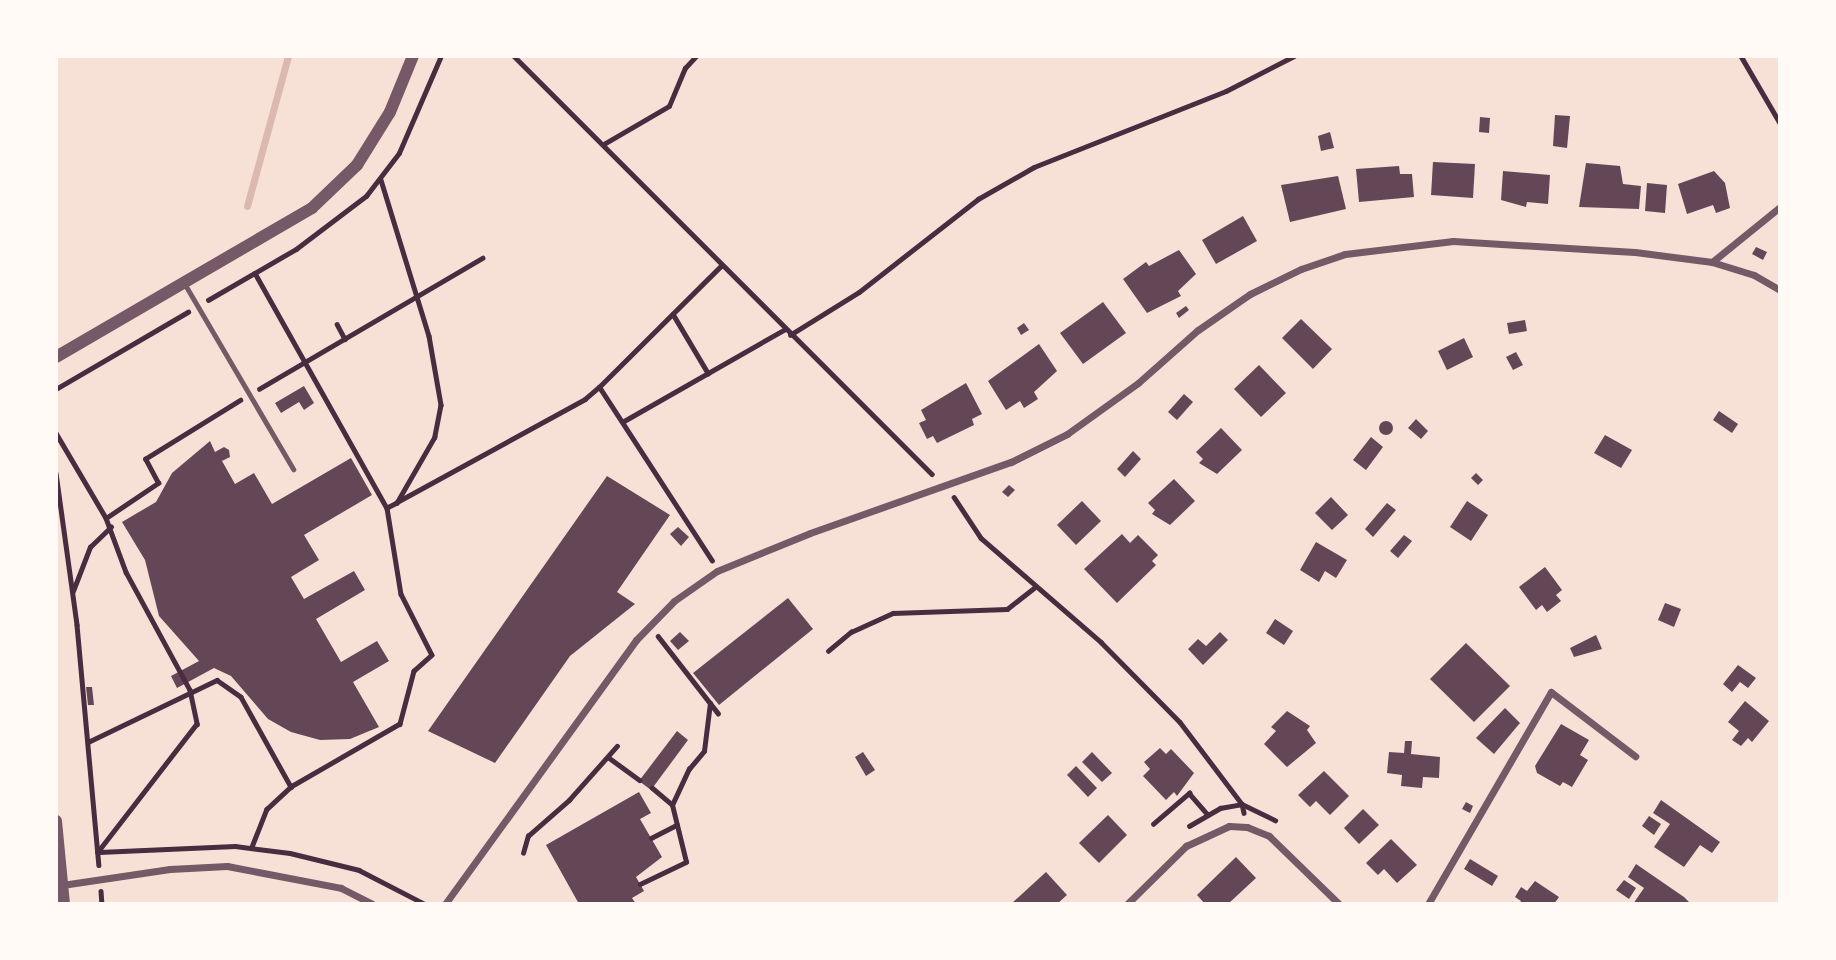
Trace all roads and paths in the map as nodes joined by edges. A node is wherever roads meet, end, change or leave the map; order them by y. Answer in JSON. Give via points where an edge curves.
{"nodes":[{"id":1,"x":413,"y":56,"type":"edge"},
{"id":2,"x":514,"y":56,"type":"edge"},
{"id":3,"x":696,"y":56,"type":"edge"},
{"id":4,"x":1294,"y":56,"type":"edge"},
{"id":5,"x":1741,"y":56,"type":"edge"},
{"id":6,"x":1780,"y":123,"type":"edge"},
{"id":7,"x":604,"y":144,"type":"junction"},
{"id":8,"x":381,"y":180,"type":"dead end"},
{"id":9,"x":1780,"y":207,"type":"edge"},
{"id":10,"x":482,"y":258,"type":"dead end"},
{"id":11,"x":1712,"y":262,"type":"junction"},
{"id":12,"x":721,"y":267,"type":"junction"},
{"id":13,"x":255,"y":273,"type":"dead end"},
{"id":14,"x":184,"y":284,"type":"junction"},
{"id":15,"x":1780,"y":290,"type":"edge"},
{"id":16,"x":416,"y":298,"type":"junction"},
{"id":17,"x":673,"y":314,"type":"junction"},
{"id":18,"x":337,"y":324,"type":"dead end"},
{"id":19,"x":785,"y":329,"type":"junction"},
{"id":20,"x":790,"y":335,"type":"junction"},
{"id":21,"x":345,"y":339,"type":"junction"},
{"id":22,"x":56,"y":357,"type":"edge"},
{"id":23,"x":306,"y":362,"type":"junction"},
{"id":24,"x":708,"y":373,"type":"junction"},
{"id":25,"x":598,"y":387,"type":"junction"},
{"id":26,"x":249,"y":395,"type":"junction"},
{"id":27,"x":624,"y":421,"type":"junction"},
{"id":28,"x":56,"y":433,"type":"edge"},
{"id":29,"x":293,"y":469,"type":"dead end"},
{"id":30,"x":56,"y":473,"type":"edge"},
{"id":31,"x":938,"y":489,"type":"junction"},
{"id":32,"x":954,"y":496,"type":"dead end"},
{"id":33,"x":397,"y":503,"type":"junction"},
{"id":34,"x":387,"y":508,"type":"junction"},
{"id":35,"x":106,"y":518,"type":"junction"},
{"id":36,"x":111,"y":527,"type":"junction"},
{"id":37,"x":717,"y":571,"type":"junction"},
{"id":38,"x":1034,"y":588,"type":"junction"},
{"id":39,"x":73,"y":591,"type":"junction"},
{"id":40,"x":656,"y":632,"type":"dead end"},
{"id":41,"x":828,"y":651,"type":"dead end"},
{"id":42,"x":190,"y":690,"type":"junction"},
{"id":43,"x":710,"y":703,"type":"junction"},
{"id":44,"x":718,"y":713,"type":"dead end"},
{"id":45,"x":88,"y":742,"type":"junction"},
{"id":46,"x":617,"y":746,"type":"dead end"},
{"id":47,"x":1635,"y":756,"type":"dead end"},
{"id":48,"x":608,"y":757,"type":"junction"},
{"id":49,"x":640,"y":780,"type":"dead end"},
{"id":50,"x":291,"y":787,"type":"junction"},
{"id":51,"x":652,"y":788,"type":"dead end"},
{"id":52,"x":1242,"y":804,"type":"junction"},
{"id":53,"x":672,"y":805,"type":"junction"},
{"id":54,"x":1207,"y":814,"type":"junction"},
{"id":55,"x":56,"y":821,"type":"edge"},
{"id":56,"x":1279,"y":823,"type":"dead end"},
{"id":57,"x":1153,"y":824,"type":"dead end"},
{"id":58,"x":677,"y":825,"type":"junction"},
{"id":59,"x":1247,"y":827,"type":"junction"},
{"id":60,"x":1181,"y":834,"type":"dead end"},
{"id":61,"x":651,"y":838,"type":"dead end"},
{"id":62,"x":252,"y":847,"type":"dead end"},
{"id":63,"x":523,"y":853,"type":"dead end"},
{"id":64,"x":640,"y":884,"type":"dead end"},
{"id":65,"x":62,"y":885,"type":"junction"},
{"id":66,"x":64,"y":904,"type":"edge"},
{"id":67,"x":372,"y":904,"type":"edge"},
{"id":68,"x":445,"y":904,"type":"edge"},
{"id":69,"x":1127,"y":904,"type":"edge"},
{"id":70,"x":1339,"y":904,"type":"edge"},
{"id":71,"x":1428,"y":904,"type":"edge"}],
"edges":[{"from":1,"to":14,"type":"street","via":[[390,112],[358,165],[312,208]]},
{"from":2,"to":7,"type":"path"},
{"from":3,"to":7,"type":"path","via":[[685,68],[669,106]]},
{"from":4,"to":20,"type":"path","via":[[1226,91],[1034,167],[978,200],[859,292]]},
{"from":5,"to":6,"type":"path"},
{"from":7,"to":12,"type":"path"},
{"from":8,"to":16,"type":"path"},
{"from":9,"to":11,"type":"street"},
{"from":10,"to":16,"type":"path"},
{"from":11,"to":15,"type":"street","via":[[1754,275]]},
{"from":11,"to":31,"type":"street","via":[[1635,251],[1453,242],[1345,254],[1250,294],[1071,431],[1011,462]]},
{"from":12,"to":17,"type":"path"},
{"from":12,"to":19,"type":"path"},
{"from":13,"to":23,"type":"path"},
{"from":14,"to":22,"type":"street"},
{"from":14,"to":26,"type":"lane"},
{"from":16,"to":21,"type":"path"},
{"from":16,"to":33,"type":"path","via":[[429,336],[441,405],[435,437]]},
{"from":17,"to":24,"type":"path"},
{"from":17,"to":25,"type":"path"},
{"from":18,"to":21,"type":"path"},
{"from":19,"to":20,"type":"path"},
{"from":19,"to":24,"type":"path"},
{"from":20,"to":31,"type":"path","via":[[931,473]]},
{"from":21,"to":23,"type":"path"},
{"from":23,"to":26,"type":"path"},
{"from":23,"to":34,"type":"path"},
{"from":24,"to":27,"type":"path"},
{"from":25,"to":27,"type":"path"},
{"from":25,"to":33,"type":"path","via":[[585,399]]},
{"from":26,"to":29,"type":"lane"},
{"from":26,"to":35,"type":"path","via":[[145,459],[158,483]]},
{"from":27,"to":37,"type":"path"},
{"from":28,"to":35,"type":"path"},
{"from":30,"to":39,"type":"path"},
{"from":31,"to":37,"type":"street"},
{"from":32,"to":38,"type":"path","via":[[981,538]]},
{"from":33,"to":34,"type":"path"},
{"from":34,"to":50,"type":"path","via":[[401,594],[432,655],[414,671],[400,724]]},
{"from":35,"to":36,"type":"path"},
{"from":36,"to":39,"type":"path","via":[[90,547]]},
{"from":36,"to":42,"type":"path","via":[[126,572]]},
{"from":37,"to":68,"type":"street","via":[[674,601],[636,640]]},
{"from":38,"to":41,"type":"path","via":[[1007,609],[893,613],[851,632]]},
{"from":38,"to":52,"type":"path","via":[[1101,642],[1180,722]]},
{"from":39,"to":45,"type":"path"},
{"from":40,"to":43,"type":"path"},
{"from":42,"to":45,"type":"path"},
{"from":42,"to":45,"type":"path","via":[[197,724],[98,852]]},
{"from":42,"to":50,"type":"path","via":[[217,680],[241,697]]},
{"from":43,"to":44,"type":"path"},
{"from":43,"to":53,"type":"path","via":[[704,751],[689,769]]},
{"from":46,"to":48,"type":"path"},
{"from":47,"to":71,"type":"street","via":[[1551,692]]},
{"from":48,"to":49,"type":"path"},
{"from":48,"to":63,"type":"path","via":[[528,836]]},
{"from":50,"to":62,"type":"path","via":[[267,808]]},
{"from":51,"to":53,"type":"path"},
{"from":52,"to":54,"type":"path"},
{"from":52,"to":56,"type":"path"},
{"from":52,"to":59,"type":"path"},
{"from":53,"to":58,"type":"path"},
{"from":54,"to":57,"type":"path","via":[[1189,793]]},
{"from":54,"to":60,"type":"path"},
{"from":55,"to":65,"type":"street"},
{"from":58,"to":61,"type":"path"},
{"from":58,"to":64,"type":"path","via":[[686,862]]},
{"from":59,"to":69,"type":"street","via":[[1229,826],[1200,836]]},
{"from":59,"to":70,"type":"street","via":[[1269,836]]},
{"from":65,"to":66,"type":"street"},
{"from":65,"to":67,"type":"street","via":[[170,869],[227,866],[341,888]]}]}
